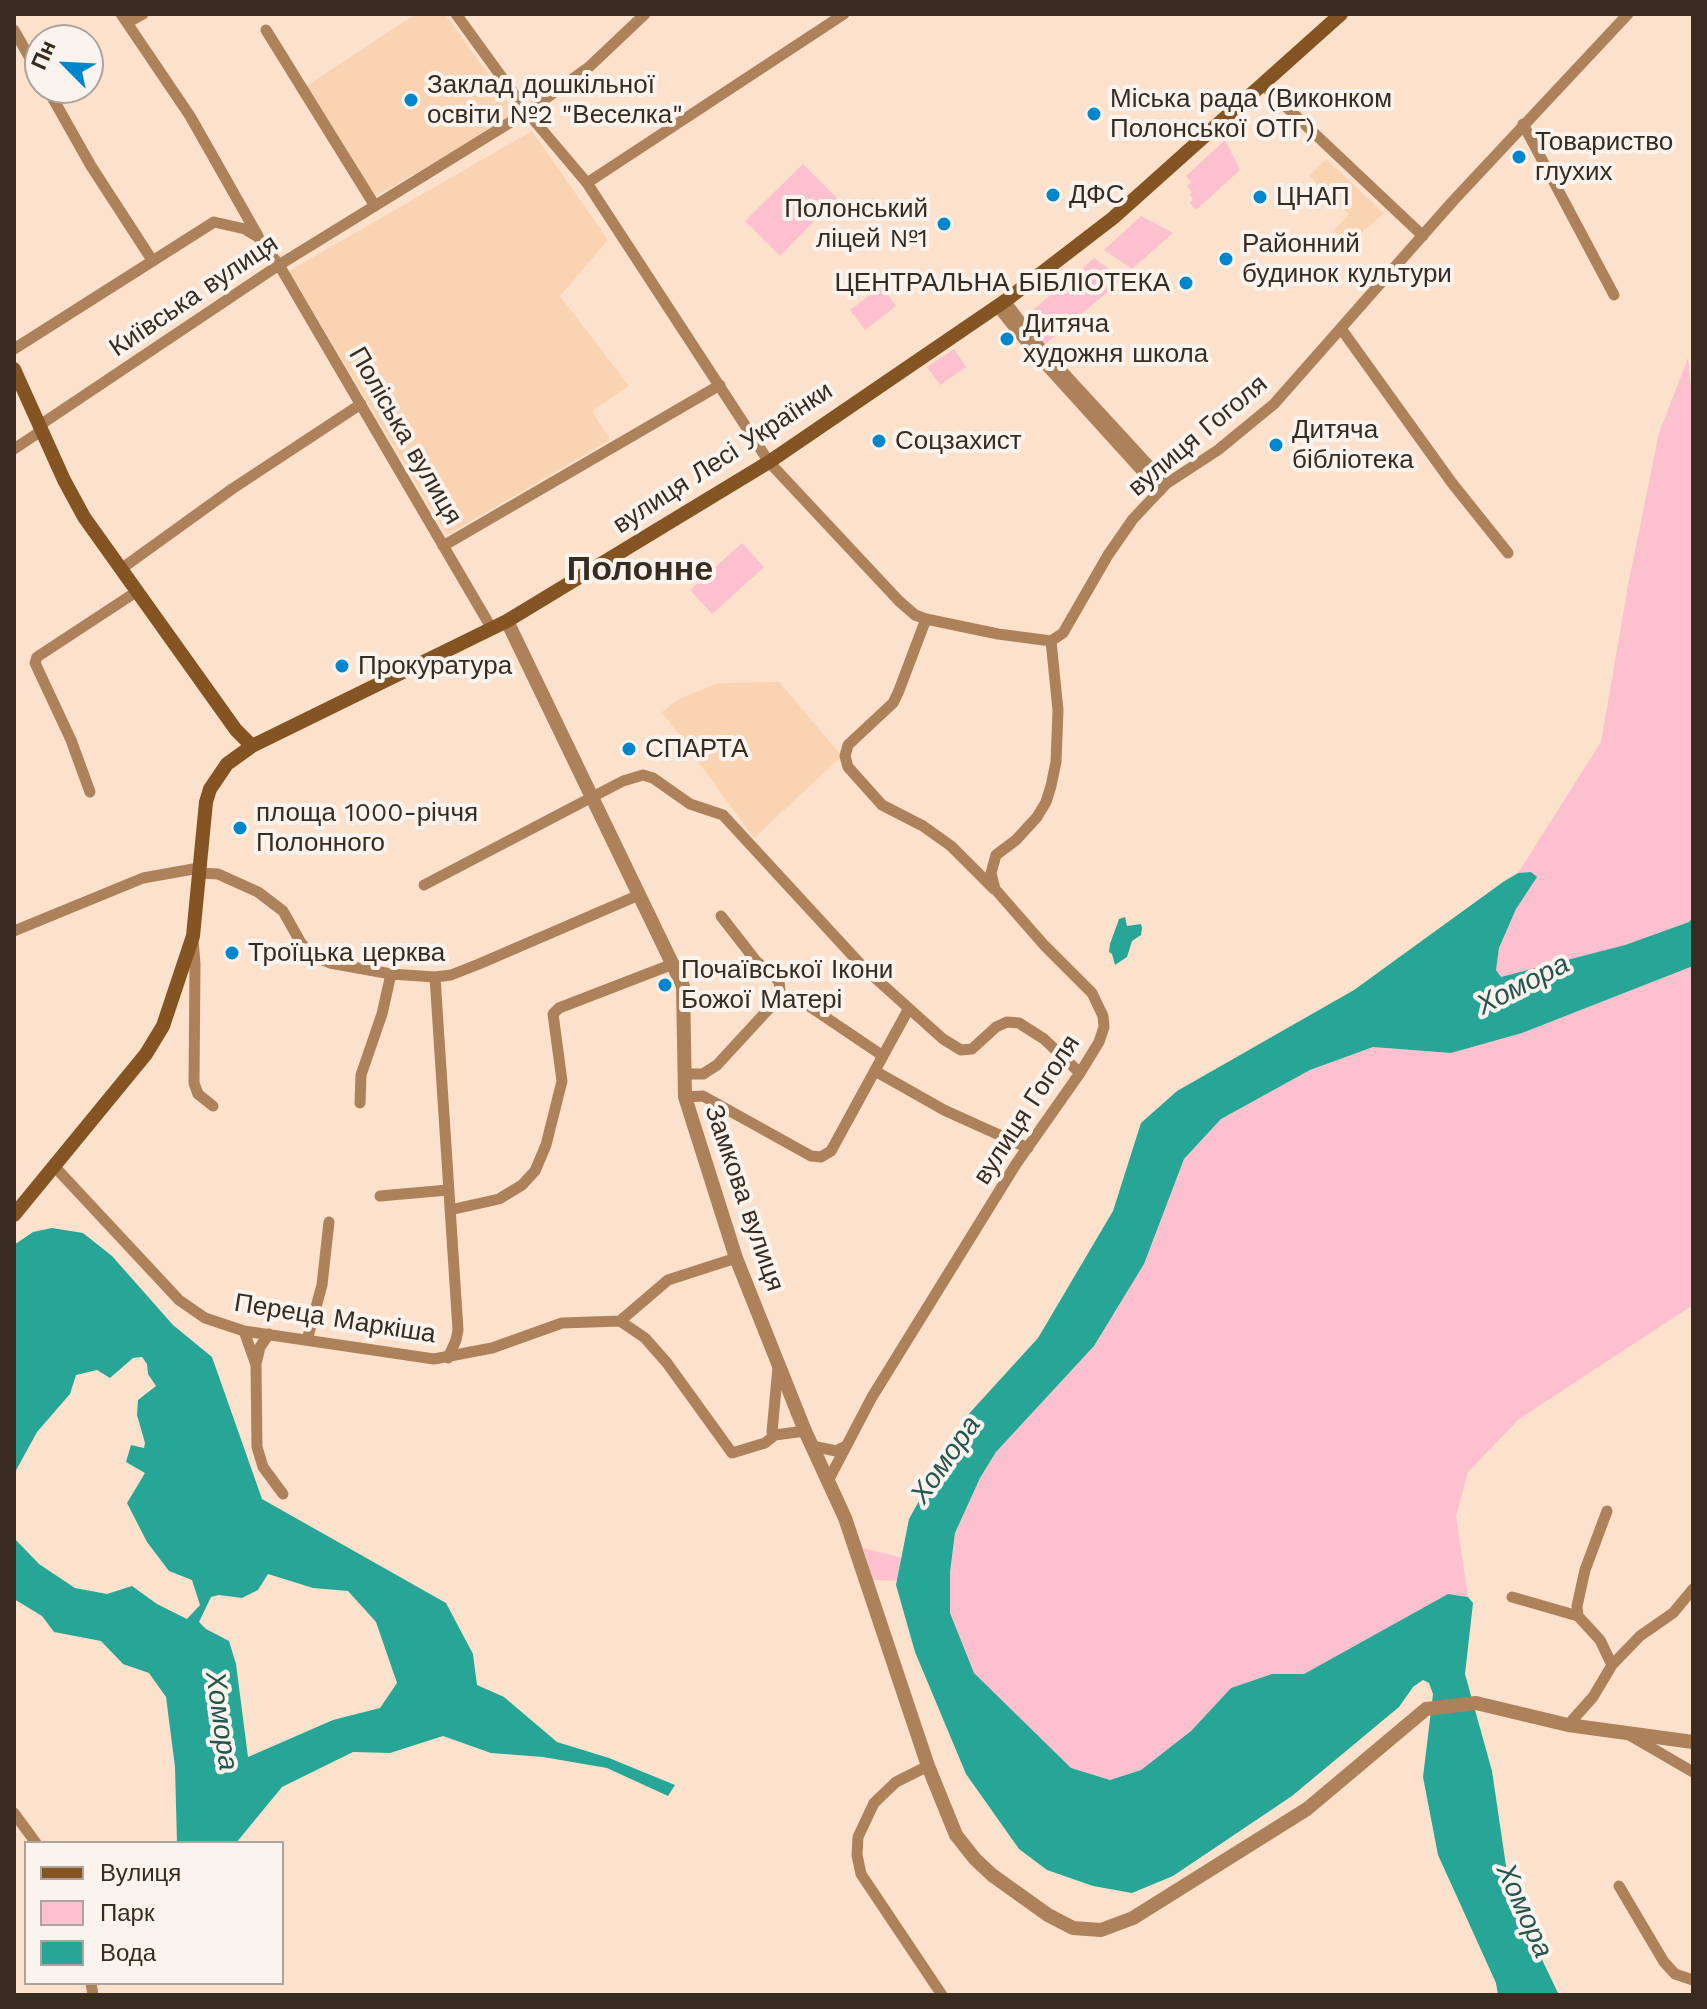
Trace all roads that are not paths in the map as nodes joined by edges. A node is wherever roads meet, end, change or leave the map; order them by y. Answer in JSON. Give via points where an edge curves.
{"nodes":[{"id":1,"x":143,"y":14,"type":"edge"},
{"id":2,"x":456,"y":14,"type":"edge"},
{"id":3,"x":645,"y":14,"type":"edge"},
{"id":4,"x":844,"y":14,"type":"edge"},
{"id":5,"x":1341,"y":14,"type":"edge"},
{"id":6,"x":1628,"y":14,"type":"edge"},
{"id":7,"x":124,"y":19,"type":"edge"},
{"id":8,"x":14,"y":30,"type":"edge"},
{"id":9,"x":266,"y":30,"type":"dead end"},
{"id":10,"x":24,"y":48,"type":"edge"},
{"id":11,"x":1262,"y":84,"type":"junction"},
{"id":12,"x":56,"y":104,"type":"edge"},
{"id":13,"x":527,"y":112,"type":"junction"},
{"id":14,"x":1523,"y":124,"type":"junction"},
{"id":15,"x":587,"y":183,"type":"junction"},
{"id":16,"x":241,"y":206,"type":"junction"},
{"id":17,"x":375,"y":206,"type":"junction"},
{"id":18,"x":214,"y":222,"type":"junction"},
{"id":19,"x":1423,"y":236,"type":"junction"},
{"id":20,"x":258,"y":237,"type":"junction"},
{"id":21,"x":152,"y":260,"type":"junction"},
{"id":22,"x":279,"y":265,"type":"junction"},
{"id":23,"x":1614,"y":295,"type":"dead end"},
{"id":24,"x":1001,"y":304,"type":"junction"},
{"id":25,"x":1342,"y":330,"type":"junction"},
{"id":26,"x":14,"y":349,"type":"edge"},
{"id":27,"x":14,"y":369,"type":"edge"},
{"id":28,"x":720,"y":385,"type":"junction"},
{"id":29,"x":361,"y":404,"type":"junction"},
{"id":30,"x":40,"y":428,"type":"junction"},
{"id":31,"x":14,"y":449,"type":"edge"},
{"id":32,"x":769,"y":462,"type":"junction"},
{"id":33,"x":1163,"y":488,"type":"junction"},
{"id":34,"x":443,"y":546,"type":"junction"},
{"id":35,"x":1508,"y":553,"type":"dead end"},
{"id":36,"x":121,"y":569,"type":"junction"},
{"id":37,"x":136,"y":592,"type":"junction"},
{"id":38,"x":926,"y":619,"type":"junction"},
{"id":39,"x":507,"y":621,"type":"junction"},
{"id":40,"x":492,"y":629,"type":"junction"},
{"id":41,"x":1051,"y":641,"type":"junction"},
{"id":42,"x":252,"y":746,"type":"junction"},
{"id":43,"x":90,"y":792,"type":"dead end"},
{"id":44,"x":592,"y":797,"type":"junction"},
{"id":45,"x":996,"y":855,"type":"junction"},
{"id":46,"x":968,"y":863,"type":"junction"},
{"id":47,"x":199,"y":871,"type":"junction"},
{"id":48,"x":424,"y":885,"type":"dead end"},
{"id":49,"x":995,"y":889,"type":"junction"},
{"id":50,"x":639,"y":895,"type":"junction"},
{"id":51,"x":721,"y":916,"type":"dead end"},
{"id":52,"x":14,"y":931,"type":"edge"},
{"id":53,"x":193,"y":936,"type":"junction"},
{"id":54,"x":673,"y":964,"type":"junction"},
{"id":55,"x":391,"y":974,"type":"junction"},
{"id":56,"x":435,"y":977,"type":"junction"},
{"id":57,"x":779,"y":981,"type":"junction"},
{"id":58,"x":800,"y":1000,"type":"junction"},
{"id":59,"x":776,"y":1001,"type":"junction"},
{"id":60,"x":908,"y":1010,"type":"junction"},
{"id":61,"x":883,"y":1056,"type":"junction"},
{"id":62,"x":875,"y":1071,"type":"junction"},
{"id":63,"x":1080,"y":1073,"type":"junction"},
{"id":64,"x":685,"y":1074,"type":"junction"},
{"id":65,"x":703,"y":1074,"type":"junction"},
{"id":66,"x":703,"y":1096,"type":"junction"},
{"id":67,"x":685,"y":1097,"type":"junction"},
{"id":68,"x":360,"y":1103,"type":"dead end"},
{"id":69,"x":213,"y":1106,"type":"dead end"},
{"id":70,"x":1028,"y":1148,"type":"junction"},
{"id":71,"x":54,"y":1166,"type":"junction"},
{"id":72,"x":448,"y":1190,"type":"junction"},
{"id":73,"x":380,"y":1196,"type":"dead end"},
{"id":74,"x":450,"y":1210,"type":"junction"},
{"id":75,"x":14,"y":1215,"type":"edge"},
{"id":76,"x":329,"y":1222,"type":"dead end"},
{"id":77,"x":736,"y":1258,"type":"junction"},
{"id":78,"x":620,"y":1321,"type":"junction"},
{"id":79,"x":244,"y":1331,"type":"junction"},
{"id":80,"x":269,"y":1334,"type":"junction"},
{"id":81,"x":457,"y":1335,"type":"junction"},
{"id":82,"x":307,"y":1340,"type":"junction"},
{"id":83,"x":469,"y":1354,"type":"junction"},
{"id":84,"x":448,"y":1358,"type":"junction"},
{"id":85,"x":779,"y":1363,"type":"junction"},
{"id":86,"x":256,"y":1365,"type":"junction"},
{"id":87,"x":805,"y":1431,"type":"junction"},
{"id":88,"x":775,"y":1435,"type":"junction"},
{"id":89,"x":846,"y":1445,"type":"junction"},
{"id":90,"x":812,"y":1446,"type":"junction"},
{"id":91,"x":828,"y":1481,"type":"junction"},
{"id":92,"x":283,"y":1494,"type":"dead end"},
{"id":93,"x":1607,"y":1511,"type":"dead end"},
{"id":94,"x":1693,"y":1589,"type":"edge"},
{"id":95,"x":1512,"y":1597,"type":"dead end"},
{"id":96,"x":1578,"y":1616,"type":"junction"},
{"id":97,"x":1612,"y":1665,"type":"junction"},
{"id":98,"x":1568,"y":1725,"type":"junction"},
{"id":99,"x":1600,"y":1730,"type":"junction"},
{"id":100,"x":1693,"y":1742,"type":"edge"},
{"id":101,"x":928,"y":1766,"type":"junction"},
{"id":102,"x":1693,"y":1772,"type":"edge"},
{"id":103,"x":14,"y":1813,"type":"edge"},
{"id":104,"x":35,"y":1841,"type":"edge"},
{"id":105,"x":1619,"y":1886,"type":"dead end"},
{"id":106,"x":1693,"y":1980,"type":"edge"},
{"id":107,"x":942,"y":1995,"type":"edge"}],
"edges":[{"from":1,"to":7,"type":"street"},
{"from":2,"to":13,"type":"street"},
{"from":3,"to":13,"type":"street","name":"Київська вулиця","via":[[589,67]]},
{"from":4,"to":15,"type":"street"},
{"from":5,"to":11,"type":"main road","name":"вулиця Лесі Українки"},
{"from":6,"to":14,"type":"street","name":"вулиця Гоголя"},
{"from":7,"to":16,"type":"street","via":[[190,116]]},
{"from":8,"to":10,"type":"street"},
{"from":9,"to":17,"type":"street"},
{"from":11,"to":19,"type":"street"},
{"from":11,"to":24,"type":"main road","name":"вулиця Лесі Українки","via":[[1113,218]]},
{"from":12,"to":21,"type":"street"},
{"from":13,"to":15,"type":"street"},
{"from":13,"to":17,"type":"street","name":"Київська вулиця"},
{"from":14,"to":19,"type":"street","name":"вулиця Гоголя"},
{"from":14,"to":23,"type":"street"},
{"from":15,"to":28,"type":"street"},
{"from":16,"to":18,"type":"street"},
{"from":16,"to":20,"type":"street"},
{"from":17,"to":22,"type":"street","name":"Київська вулиця"},
{"from":18,"to":20,"type":"street"},
{"from":18,"to":21,"type":"street"},
{"from":19,"to":25,"type":"street","name":"вулиця Гоголя"},
{"from":20,"to":22,"type":"street","name":"Поліська вулиця"},
{"from":21,"to":26,"type":"street"},
{"from":22,"to":29,"type":"street","name":"Поліська вулиця"},
{"from":22,"to":30,"type":"street","name":"Київська вулиця"},
{"from":24,"to":32,"type":"main road","name":"вулиця Лесі Українки"},
{"from":24,"to":33,"type":"street","via":[[1034,352]]},
{"from":25,"to":33,"type":"street","name":"вулиця Гоголя","via":[[1274,404]]},
{"from":25,"to":35,"type":"street"},
{"from":27,"to":30,"type":"main road"},
{"from":28,"to":32,"type":"street"},
{"from":28,"to":34,"type":"street"},
{"from":29,"to":34,"type":"street","name":"Поліська вулиця"},
{"from":29,"to":36,"type":"street"},
{"from":30,"to":31,"type":"street","name":"Київська вулиця"},
{"from":30,"to":36,"type":"main road","via":[[84,517]]},
{"from":32,"to":38,"type":"street","via":[[899,601]]},
{"from":32,"to":39,"type":"main road","name":"вулиця Лесі Українки"},
{"from":33,"to":41,"type":"street","name":"вулиця Гоголя","via":[[1133,519],[1063,633]]},
{"from":34,"to":40,"type":"street","name":"Поліська вулиця"},
{"from":36,"to":37,"type":"main road"},
{"from":37,"to":42,"type":"main road"},
{"from":37,"to":43,"type":"street","via":[[35,663]]},
{"from":38,"to":41,"type":"street"},
{"from":38,"to":46,"type":"street","name":"вулиця Гоголя","via":[[893,703],[848,745],[845,756],[856,778],[882,805],[923,826]]},
{"from":39,"to":40,"type":"main road","name":"вулиця Лесі Українки"},
{"from":39,"to":44,"type":"street","name":"Замкова вулиця"},
{"from":40,"to":42,"type":"main road","name":"вулиця Лесі Українки"},
{"from":41,"to":45,"type":"street","via":[[1058,710],[1051,786],[1037,817]]},
{"from":42,"to":47,"type":"main road","name":"вулиця Лесі Українки","via":[[227,764],[210,789]]},
{"from":44,"to":48,"type":"street"},
{"from":44,"to":50,"type":"street","name":"Замкова вулиця"},
{"from":44,"to":60,"type":"street","via":[[643,775],[690,804],[723,815]]},
{"from":45,"to":46,"type":"street"},
{"from":45,"to":49,"type":"street","via":[[991,873]]},
{"from":46,"to":49,"type":"street","name":"вулиця Гоголя"},
{"from":47,"to":52,"type":"street","via":[[143,878]]},
{"from":47,"to":53,"type":"main road","name":"вулиця Лесі Українки"},
{"from":47,"to":55,"type":"street","via":[[258,892],[283,911],[313,956]]},
{"from":49,"to":63,"type":"street","name":"вулиця Гоголя","via":[[1092,993],[1100,1009],[1104,1027]]},
{"from":50,"to":54,"type":"street","name":"Замкова вулиця"},
{"from":50,"to":56,"type":"street","via":[[479,964]]},
{"from":51,"to":57,"type":"street"},
{"from":53,"to":69,"type":"street","name":"вулиця Лесі Українки","via":[[194,1083]]},
{"from":53,"to":71,"type":"main road","name":"вулиця Лесі Українки","via":[[163,1026]]},
{"from":54,"to":64,"type":"street","name":"Замкова вулиця","via":[[683,986]]},
{"from":54,"to":74,"type":"street","via":[[553,1014],[562,1081],[535,1171],[499,1199]]},
{"from":55,"to":56,"type":"street"},
{"from":55,"to":68,"type":"street","via":[[361,1075]]},
{"from":56,"to":72,"type":"street"},
{"from":57,"to":58,"type":"street"},
{"from":57,"to":59,"type":"street"},
{"from":58,"to":59,"type":"street","via":[[786,996]]},
{"from":58,"to":61,"type":"street"},
{"from":59,"to":65,"type":"street"},
{"from":60,"to":61,"type":"street"},
{"from":60,"to":63,"type":"street","via":[[961,1050],[972,1049],[996,1027],[1019,1023]]},
{"from":61,"to":62,"type":"street"},
{"from":62,"to":66,"type":"street","via":[[831,1151],[821,1157]]},
{"from":62,"to":70,"type":"street"},
{"from":63,"to":70,"type":"street","name":"вулиця Гоголя"},
{"from":64,"to":65,"type":"street"},
{"from":64,"to":67,"type":"street","name":"Замкова вулиця"},
{"from":65,"to":66,"type":"street"},
{"from":66,"to":67,"type":"street"},
{"from":67,"to":77,"type":"street","name":"Замкова вулиця"},
{"from":70,"to":89,"type":"street","name":"вулиця Гоголя"},
{"from":71,"to":75,"type":"main road","name":"вулиця Лесі Українки"},
{"from":71,"to":79,"type":"street","name":"Переца Маркіша","via":[[179,1300],[205,1318]]},
{"from":72,"to":73,"type":"street"},
{"from":72,"to":74,"type":"street"},
{"from":74,"to":81,"type":"street"},
{"from":76,"to":82,"type":"street","via":[[322,1285]]},
{"from":77,"to":78,"type":"street","via":[[668,1280]]},
{"from":77,"to":85,"type":"street","name":"Замкова вулиця"},
{"from":78,"to":83,"type":"street","name":"Переца Маркіша","via":[[562,1323]]},
{"from":78,"to":88,"type":"street","via":[[667,1363],[732,1453]]},
{"from":79,"to":80,"type":"street","name":"Переца Маркіша"},
{"from":79,"to":86,"type":"street"},
{"from":80,"to":82,"type":"street","name":"Переца Маркіша"},
{"from":80,"to":86,"type":"street"},
{"from":81,"to":83,"type":"street"},
{"from":81,"to":84,"type":"street"},
{"from":82,"to":84,"type":"street","name":"Переца Маркіша"},
{"from":83,"to":84,"type":"street","name":"Переца Маркіша"},
{"from":85,"to":87,"type":"street","name":"Замкова вулиця"},
{"from":85,"to":88,"type":"street"},
{"from":86,"to":92,"type":"street","via":[[257,1447],[263,1467]]},
{"from":87,"to":88,"type":"street"},
{"from":87,"to":90,"type":"street","name":"Замкова вулиця"},
{"from":89,"to":90,"type":"street","via":[[836,1451]]},
{"from":89,"to":91,"type":"street","name":"вулиця Гоголя"},
{"from":90,"to":91,"type":"street","name":"Замкова вулиця"},
{"from":91,"to":101,"type":"street","name":"Замкова вулиця"},
{"from":93,"to":96,"type":"street","via":[[1585,1570]]},
{"from":94,"to":97,"type":"street"},
{"from":95,"to":96,"type":"street"},
{"from":96,"to":97,"type":"street","via":[[1600,1640]]},
{"from":97,"to":98,"type":"street"},
{"from":98,"to":99,"type":"street"},
{"from":98,"to":101,"type":"street","name":"Замкова вулиця","via":[[1476,1703],[1426,1709],[1307,1809],[1133,1918],[1101,1930],[1073,1928],[1048,1915],[983,1867],[956,1835]]},
{"from":99,"to":100,"type":"street"},
{"from":99,"to":102,"type":"street","via":[[1626,1733]]},
{"from":101,"to":107,"type":"street","via":[[896,1782],[874,1803],[858,1837],[857,1855],[861,1874]]},
{"from":103,"to":104,"type":"street"},
{"from":105,"to":106,"type":"street","via":[[1664,1962],[1675,1974]]}]}
